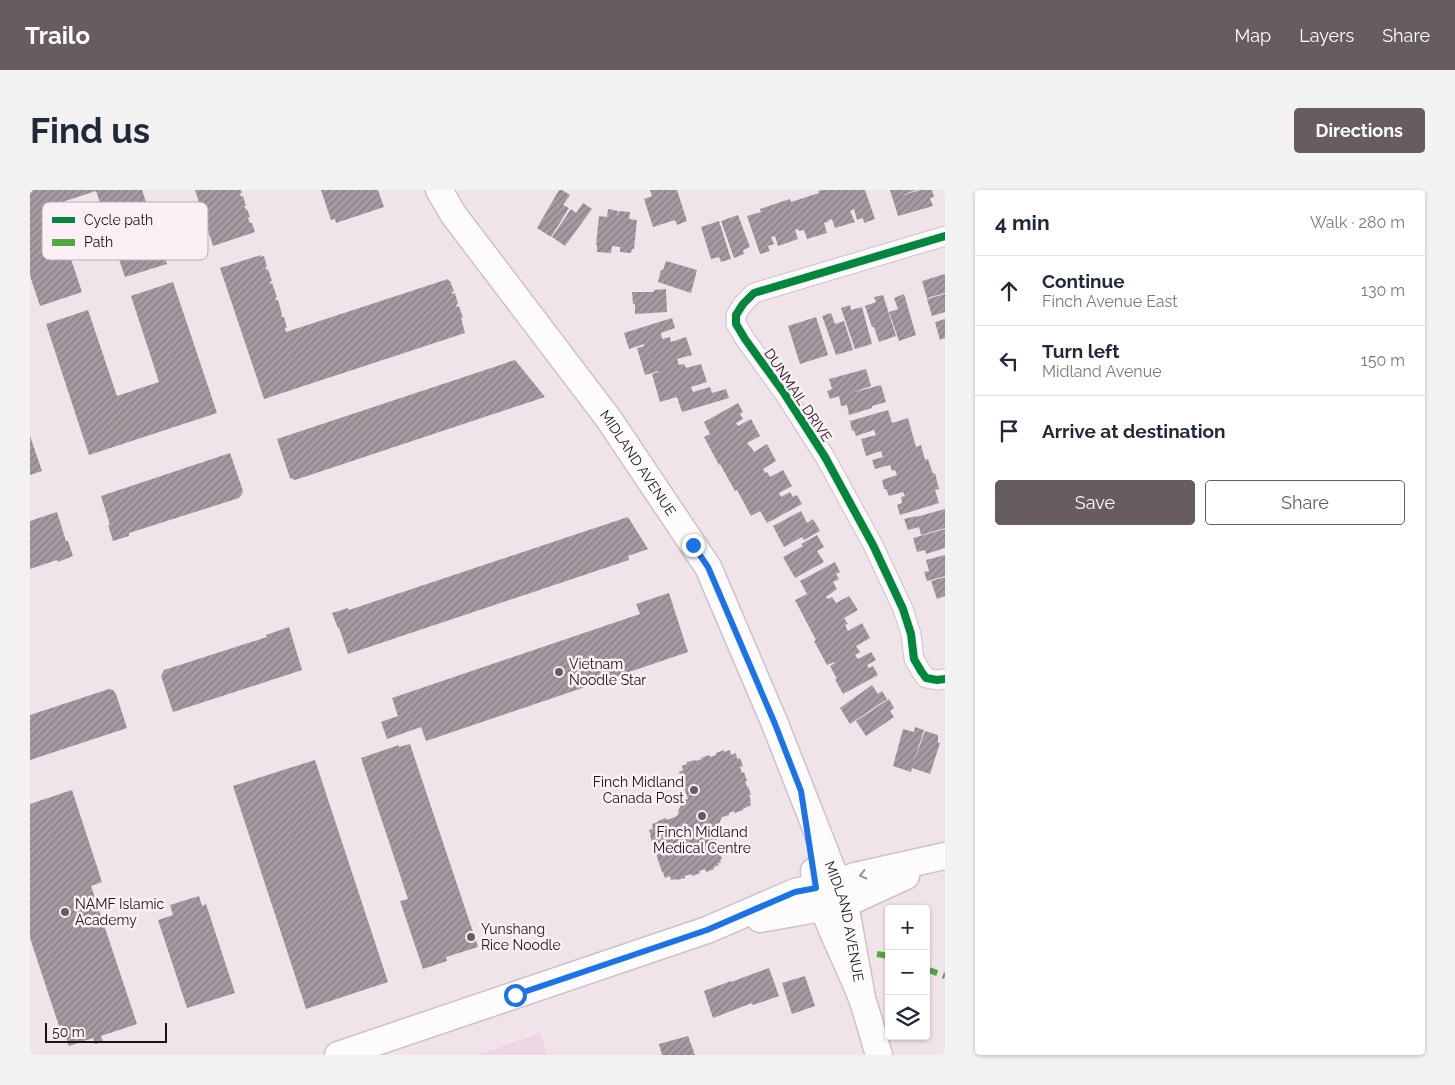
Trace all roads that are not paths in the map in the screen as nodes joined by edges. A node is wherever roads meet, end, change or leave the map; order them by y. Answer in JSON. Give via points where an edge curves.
{"nodes":[{"id":1,"x":439,"y":190,"type":"edge"},
{"id":2,"x":945,"y":236,"type":"edge"},
{"id":3,"x":945,"y":679,"type":"edge"},
{"id":4,"x":945,"y":857,"type":"edge"},
{"id":5,"x":830,"y":896,"type":"junction"},
{"id":6,"x":338,"y":1055,"type":"edge"},
{"id":7,"x":879,"y":1055,"type":"edge"}],
"edges":[{"from":1,"to":5,"type":"main road","name":"MIDLAND AVENUE","via":[[453,214],[608,418],[708,567],[801,791]]},
{"from":2,"to":3,"type":"street","name":"DUNMAIL DRIVE","via":[[754,293],[736,315],[736,324],[824,457],[873,545],[903,609],[914,658],[921,671],[926,678]]},
{"from":4,"to":5,"type":"main road","via":[[855,876]]},
{"from":5,"to":6,"type":"main road","via":[[800,911],[707,930]]},
{"from":5,"to":7,"type":"main road","name":"MIDLAND AVENUE"}]}
